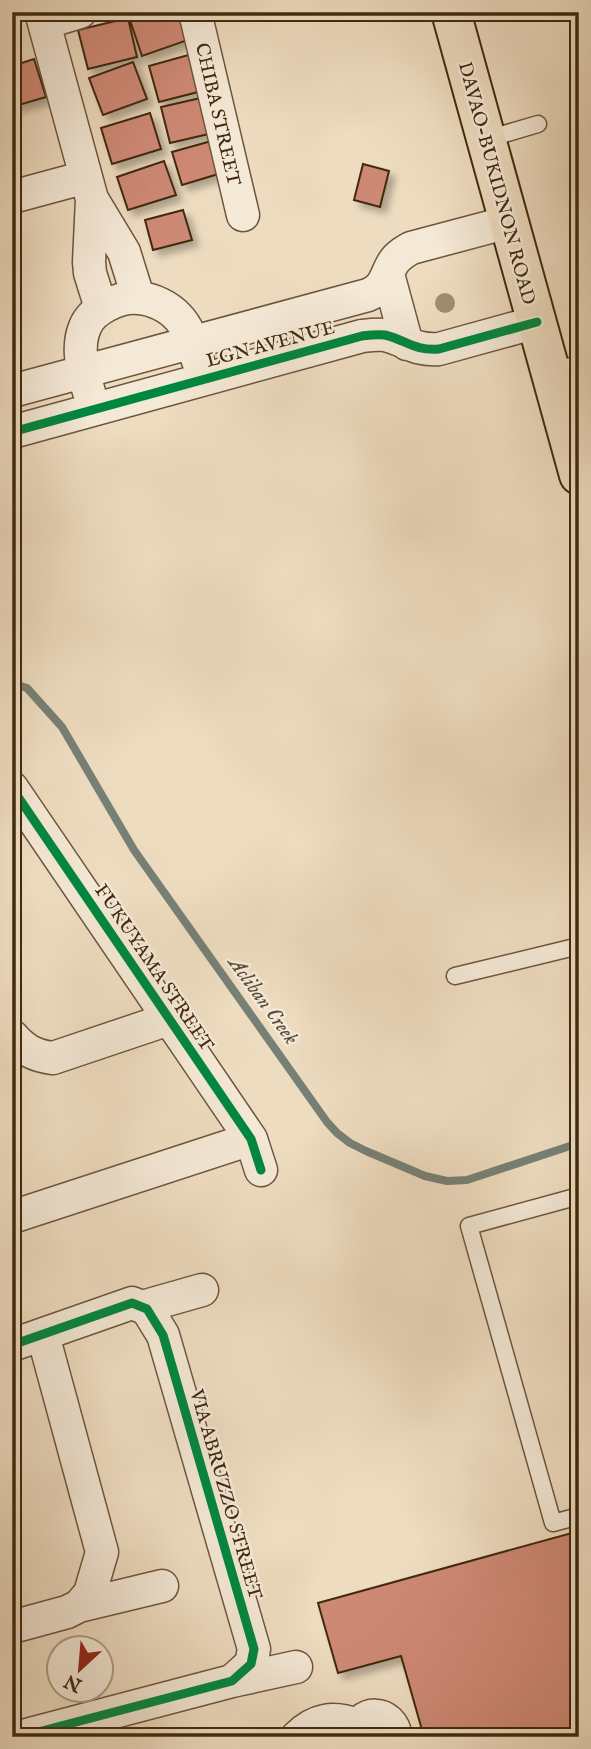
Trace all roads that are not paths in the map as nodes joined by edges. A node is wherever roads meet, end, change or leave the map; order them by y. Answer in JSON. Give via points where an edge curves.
{"nodes":[{"id":1,"x":80,"y":12,"type":"edge"},
{"id":2,"x":195,"y":12,"type":"edge"},
{"id":3,"x":452,"y":12,"type":"edge"},
{"id":4,"x":42,"y":17,"type":"edge"},
{"id":5,"x":538,"y":124,"type":"dead end"},
{"id":6,"x":486,"y":139,"type":"junction"},
{"id":7,"x":89,"y":188,"type":"junction"},
{"id":8,"x":12,"y":197,"type":"edge"},
{"id":9,"x":243,"y":215,"type":"dead end"},
{"id":10,"x":509,"y":222,"type":"junction"},
{"id":11,"x":388,"y":274,"type":"junction"},
{"id":12,"x":138,"y":297,"type":"junction"},
{"id":13,"x":101,"y":309,"type":"junction"},
{"id":14,"x":537,"y":322,"type":"junction"},
{"id":15,"x":192,"y":342,"type":"junction"},
{"id":16,"x":407,"y":344,"type":"junction"},
{"id":17,"x":564,"y":368,"type":"edge"},
{"id":18,"x":83,"y":372,"type":"junction"},
{"id":19,"x":203,"y":380,"type":"junction"},
{"id":20,"x":12,"y":391,"type":"edge"},
{"id":21,"x":94,"y":410,"type":"junction"},
{"id":22,"x":12,"y":432,"type":"edge"},
{"id":23,"x":577,"y":459,"type":"edge"},
{"id":24,"x":12,"y":789,"type":"edge"},
{"id":25,"x":579,"y":946,"type":"edge"},
{"id":26,"x":455,"y":976,"type":"dead end"},
{"id":27,"x":169,"y":1018,"type":"junction"},
{"id":28,"x":12,"y":1036,"type":"edge"},
{"id":29,"x":251,"y":1139,"type":"junction"},
{"id":30,"x":261,"y":1170,"type":"dead end"},
{"id":31,"x":579,"y":1196,"type":"edge"},
{"id":32,"x":12,"y":1217,"type":"edge"},
{"id":33,"x":202,"y":1290,"type":"dead end"},
{"id":34,"x":137,"y":1305,"type":"junction"},
{"id":35,"x":43,"y":1335,"type":"junction"},
{"id":36,"x":12,"y":1345,"type":"edge"},
{"id":37,"x":579,"y":1516,"type":"edge"},
{"id":38,"x":162,"y":1586,"type":"dead end"},
{"id":39,"x":79,"y":1606,"type":"junction"},
{"id":40,"x":12,"y":1627,"type":"edge"},
{"id":41,"x":296,"y":1667,"type":"dead end"},
{"id":42,"x":222,"y":1684,"type":"junction"},
{"id":43,"x":356,"y":1731,"type":"edge"},
{"id":44,"x":19,"y":1737,"type":"edge"},
{"id":45,"x":297,"y":1737,"type":"edge"},
{"id":46,"x":396,"y":1737,"type":"edge"}],
"edges":[{"from":1,"to":4,"type":"street"},
{"from":2,"to":9,"type":"street","name":"CHIBA STREET"},
{"from":3,"to":6,"type":"highway","name":"DAVAO-BUKIDNON ROAD"},
{"from":4,"to":7,"type":"street"},
{"from":5,"to":6,"type":"lane"},
{"from":6,"to":10,"type":"highway","name":"DAVAO-BUKIDNON ROAD"},
{"from":7,"to":8,"type":"street"},
{"from":7,"to":12,"type":"street","via":[[124,252]]},
{"from":7,"to":13,"type":"street","via":[[90,273]]},
{"from":10,"to":11,"type":"street","name":"LGN AVENUE","via":[[411,248],[393,262]]},
{"from":10,"to":14,"type":"highway","name":"DAVAO-BUKIDNON ROAD"},
{"from":11,"to":15,"type":"street","name":"LGN AVENUE","via":[[380,288],[368,295]]},
{"from":11,"to":16,"type":"street"},
{"from":12,"to":13,"type":"street"},
{"from":12,"to":15,"type":"street","via":[[177,316]]},
{"from":13,"to":18,"type":"street","via":[[85,326]]},
{"from":14,"to":16,"type":"street","name":"LGN AVENUE","via":[[439,349]]},
{"from":14,"to":17,"type":"highway","name":"DAVAO-BUKIDNON ROAD"},
{"from":15,"to":18,"type":"street","name":"LGN AVENUE"},
{"from":15,"to":19,"type":"street"},
{"from":16,"to":19,"type":"street","name":"LGN AVENUE","via":[[382,335],[362,336]]},
{"from":17,"to":23,"type":"highway","name":"DAVAO-BUKIDNON ROAD"},
{"from":18,"to":20,"type":"street","name":"LGN AVENUE"},
{"from":18,"to":21,"type":"street"},
{"from":19,"to":21,"type":"street","name":"LGN AVENUE"},
{"from":21,"to":22,"type":"street","name":"LGN AVENUE"},
{"from":24,"to":27,"type":"street","name":"FUKUYAMA STREET"},
{"from":25,"to":26,"type":"lane"},
{"from":27,"to":28,"type":"street","via":[[53,1058],[31,1053]]},
{"from":27,"to":29,"type":"street","name":"FUKUYAMA STREET"},
{"from":29,"to":30,"type":"street","name":"FUKUYAMA STREET"},
{"from":29,"to":32,"type":"street"},
{"from":31,"to":37,"type":"lane","via":[[469,1226],[553,1523]]},
{"from":33,"to":34,"type":"street"},
{"from":34,"to":35,"type":"street"},
{"from":34,"to":42,"type":"street","name":"VIA ABRUZZO STREET","via":[[150,1314],[163,1335],[254,1649],[251,1664]]},
{"from":35,"to":36,"type":"street"},
{"from":35,"to":39,"type":"street","via":[[102,1552],[90,1593]]},
{"from":38,"to":39,"type":"street"},
{"from":39,"to":40,"type":"street"},
{"from":41,"to":42,"type":"street"},
{"from":42,"to":44,"type":"street"},
{"from":43,"to":45,"type":"street","via":[[329,1720]]},
{"from":43,"to":46,"type":"street","via":[[369,1716],[377,1715],[390,1722]]}]}
